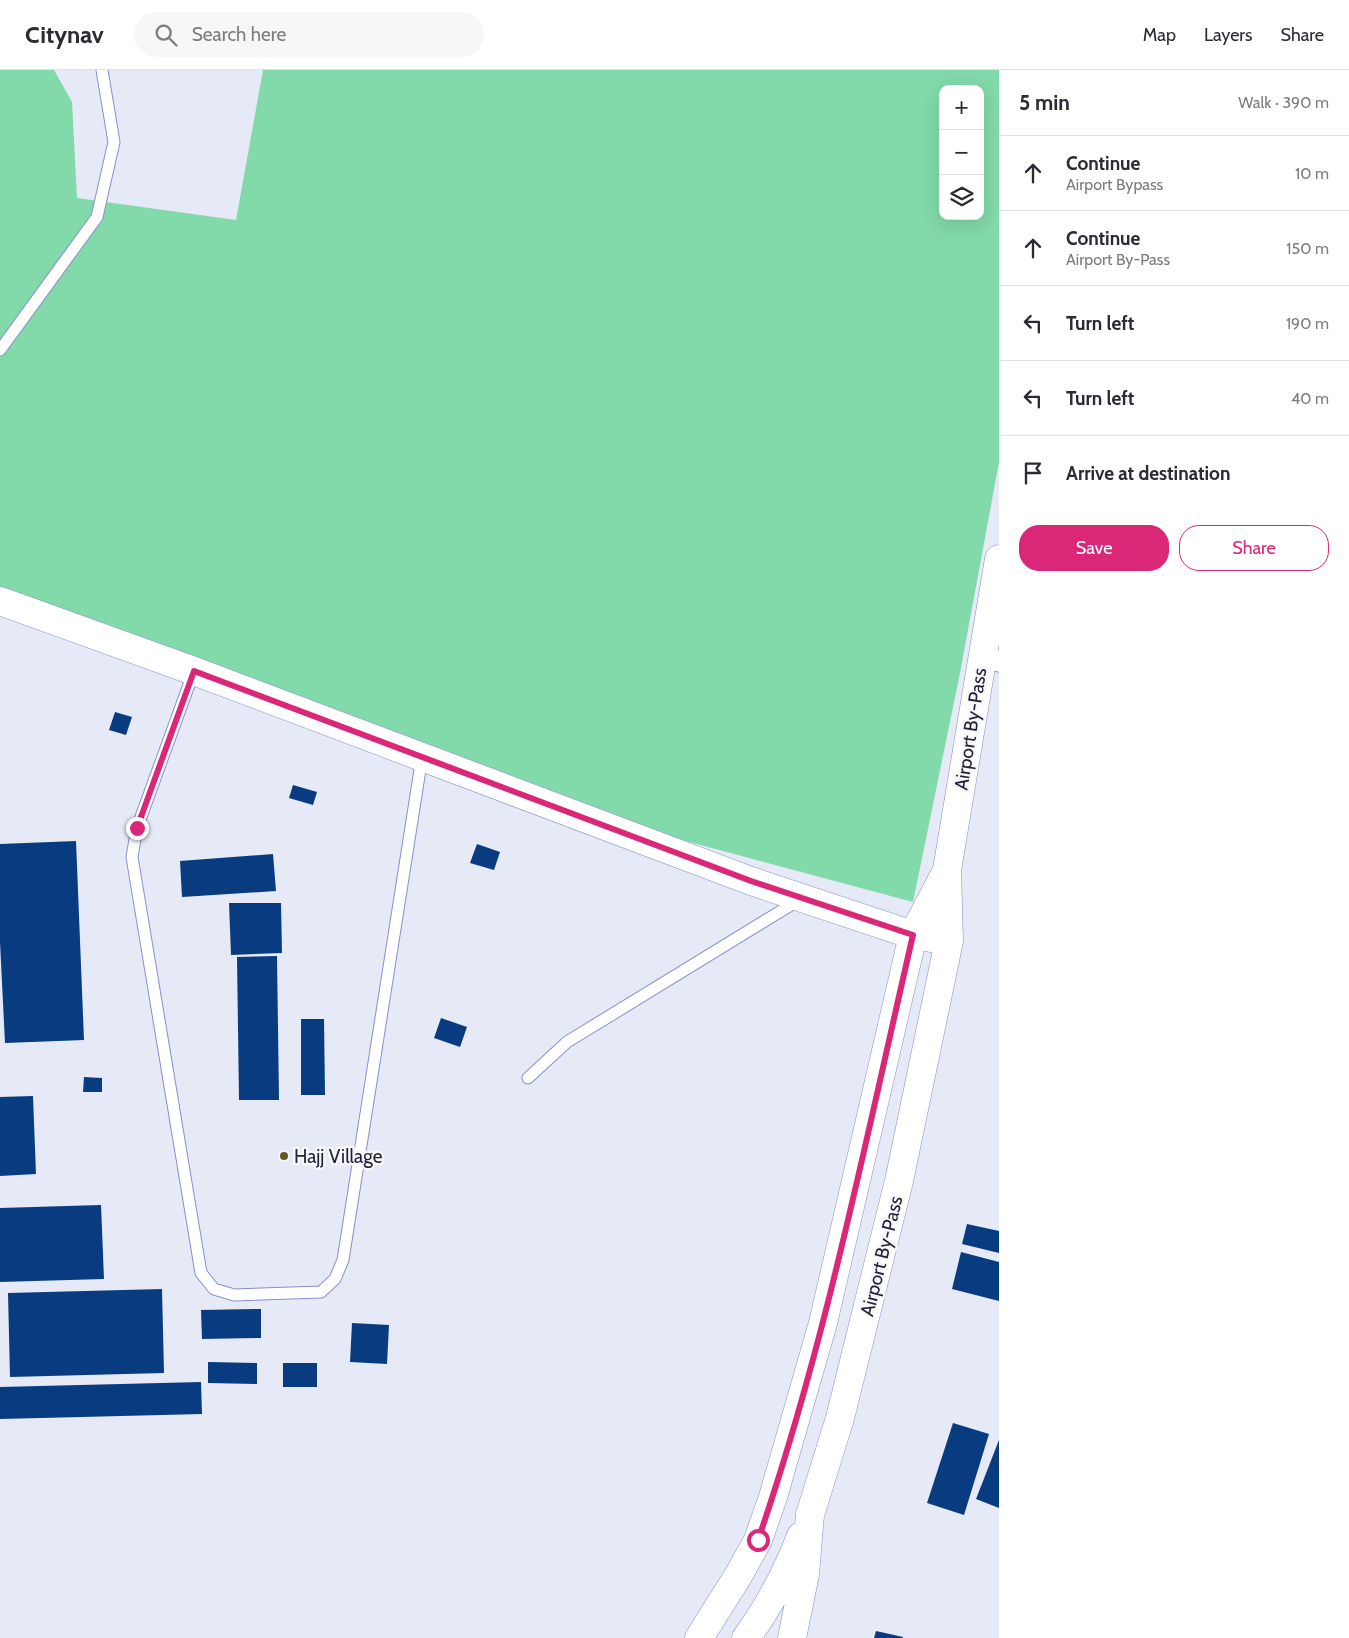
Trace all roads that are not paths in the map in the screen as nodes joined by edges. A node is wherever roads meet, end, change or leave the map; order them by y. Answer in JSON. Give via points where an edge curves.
{"nodes":[{"id":1,"x":102,"y":70,"type":"edge"},
{"id":2,"x":0,"y":350,"type":"edge"},
{"id":3,"x":999,"y":559,"type":"edge"},
{"id":4,"x":0,"y":601,"type":"edge"},
{"id":5,"x":990,"y":659,"type":"edge"},
{"id":6,"x":194,"y":671,"type":"junction"},
{"id":7,"x":422,"y":757,"type":"junction"},
{"id":8,"x":947,"y":870,"type":"junction"},
{"id":9,"x":803,"y":898,"type":"junction"},
{"id":10,"x":913,"y":935,"type":"junction"},
{"id":11,"x":949,"y":941,"type":"junction"},
{"id":12,"x":528,"y":1078,"type":"dead end"},
{"id":13,"x":810,"y":1515,"type":"junction"},
{"id":14,"x":699,"y":1638,"type":"edge"},
{"id":15,"x":746,"y":1638,"type":"edge"},
{"id":16,"x":792,"y":1638,"type":"edge"}],
"edges":[{"from":1,"to":2,"type":"lane","via":[[114,142],[97,217]]},
{"from":3,"to":5,"type":"main road","name":"Airport By-Pass"},
{"from":4,"to":6,"type":"main road"},
{"from":5,"to":8,"type":"main road","name":"Airport By-Pass"},
{"from":6,"to":7,"type":"main road"},
{"from":6,"to":7,"type":"lane","via":[[137,828],[132,857],[201,1273],[214,1289],[234,1295],[322,1292],[335,1279],[344,1260]]},
{"from":7,"to":9,"type":"main road"},
{"from":8,"to":10,"type":"main road","name":"Airport By-Pass"},
{"from":8,"to":11,"type":"main road","name":"Airport By-Pass"},
{"from":9,"to":10,"type":"main road"},
{"from":9,"to":12,"type":"lane","via":[[567,1042]]},
{"from":10,"to":11,"type":"main road"},
{"from":10,"to":14,"type":"main road","name":"Airport By-Pass","via":[[823,1323],[773,1496],[758,1540]]},
{"from":11,"to":13,"type":"main road","name":"Airport By-Pass","via":[[899,1181],[840,1418]]},
{"from":13,"to":15,"type":"main road","via":[[792,1560]]},
{"from":13,"to":16,"type":"main road","name":"Airport By-Pass","via":[[805,1574]]}]}
